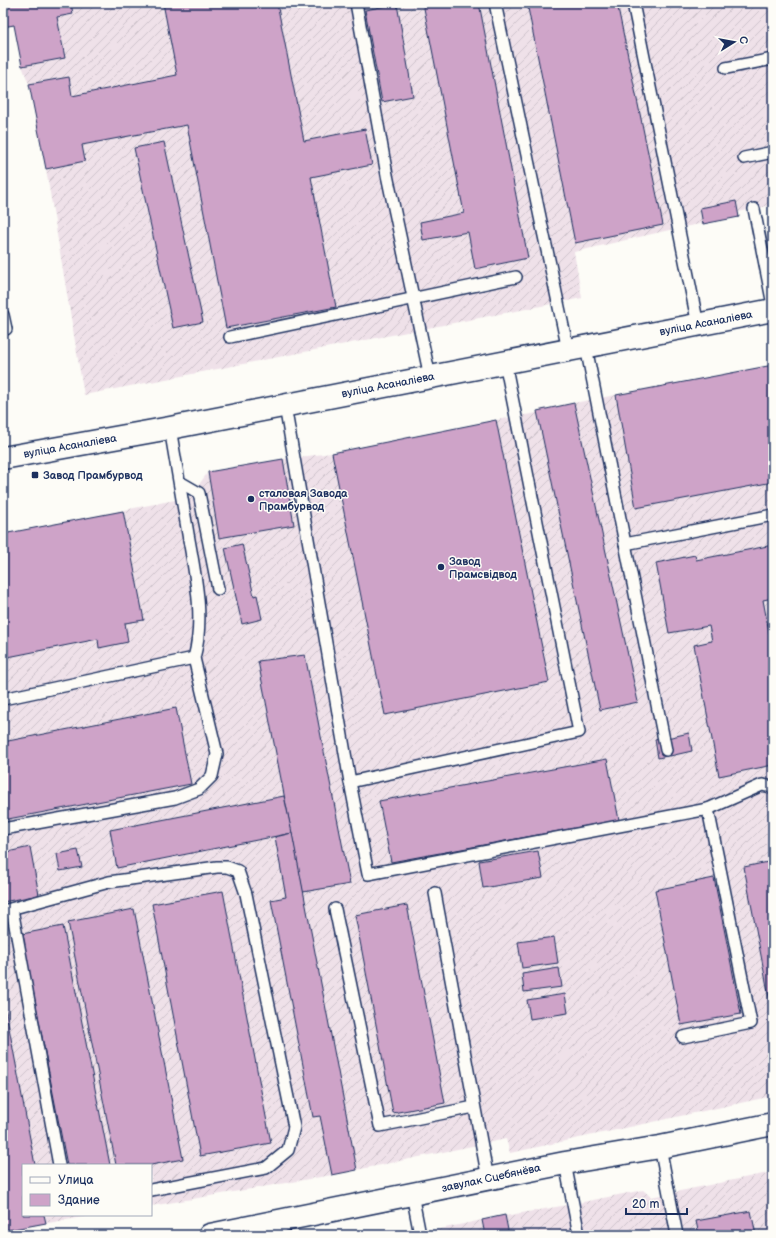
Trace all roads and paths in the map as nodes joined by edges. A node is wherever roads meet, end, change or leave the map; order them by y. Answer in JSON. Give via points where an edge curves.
{"nodes":[{"id":1,"x":356,"y":3,"type":"edge"},
{"id":2,"x":495,"y":3,"type":"edge"},
{"id":3,"x":633,"y":3,"type":"edge"},
{"id":4,"x":773,"y":58,"type":"edge"},
{"id":5,"x":726,"y":68,"type":"dead end"},
{"id":6,"x":773,"y":152,"type":"edge"},
{"id":7,"x":744,"y":158,"type":"dead end"},
{"id":8,"x":754,"y":209,"type":"dead end"},
{"id":9,"x":516,"y":277,"type":"dead end"},
{"id":10,"x":413,"y":298,"type":"junction"},
{"id":11,"x":773,"y":306,"type":"edge"},
{"id":12,"x":773,"y":310,"type":"edge"},
{"id":13,"x":3,"y":315,"type":"edge"},
{"id":14,"x":698,"y":325,"type":"junction"},
{"id":15,"x":6,"y":329,"type":"dead end"},
{"id":16,"x":230,"y":337,"type":"dead end"},
{"id":17,"x":577,"y":348,"type":"junction"},
{"id":18,"x":505,"y":362,"type":"junction"},
{"id":19,"x":430,"y":377,"type":"junction"},
{"id":20,"x":285,"y":406,"type":"junction"},
{"id":21,"x":170,"y":428,"type":"junction"},
{"id":22,"x":3,"y":458,"type":"edge"},
{"id":23,"x":180,"y":482,"type":"junction"},
{"id":24,"x":773,"y":514,"type":"edge"},
{"id":25,"x":625,"y":544,"type":"junction"},
{"id":26,"x":218,"y":589,"type":"dead end"},
{"id":27,"x":194,"y":658,"type":"junction"},
{"id":28,"x":3,"y":699,"type":"edge"},
{"id":29,"x":666,"y":750,"type":"dead end"},
{"id":30,"x":350,"y":782,"type":"junction"},
{"id":31,"x":773,"y":787,"type":"edge"},
{"id":32,"x":708,"y":809,"type":"junction"},
{"id":33,"x":3,"y":829,"type":"edge"},
{"id":34,"x":434,"y":893,"type":"dead end"},
{"id":35,"x":335,"y":909,"type":"dead end"},
{"id":36,"x":8,"y":910,"type":"edge"},
{"id":37,"x":683,"y":1036,"type":"dead end"},
{"id":38,"x":474,"y":1107,"type":"junction"},
{"id":39,"x":773,"y":1124,"type":"edge"},
{"id":40,"x":660,"y":1147,"type":"junction"},
{"id":41,"x":565,"y":1163,"type":"junction"},
{"id":42,"x":59,"y":1164,"type":"edge"},
{"id":43,"x":488,"y":1179,"type":"junction"},
{"id":44,"x":152,"y":1190,"type":"edge"},
{"id":45,"x":412,"y":1194,"type":"junction"},
{"id":46,"x":280,"y":1228,"type":"edge"},
{"id":47,"x":210,"y":1235,"type":"edge"},
{"id":48,"x":420,"y":1235,"type":"edge"},
{"id":49,"x":579,"y":1235,"type":"edge"},
{"id":50,"x":677,"y":1235,"type":"edge"}],
"edges":[{"from":1,"to":10,"type":"lane","via":[[387,175]]},
{"from":2,"to":17,"type":"lane"},
{"from":3,"to":14,"type":"lane"},
{"from":4,"to":5,"type":"lane"},
{"from":6,"to":7,"type":"lane"},
{"from":8,"to":11,"type":"lane"},
{"from":9,"to":10,"type":"lane"},
{"from":10,"to":16,"type":"lane"},
{"from":10,"to":19,"type":"lane"},
{"from":12,"to":14,"type":"street","name":"вуліца Асаналіева"},
{"from":13,"to":15,"type":"lane"},
{"from":14,"to":17,"type":"street","name":"вуліца Асаналіева"},
{"from":17,"to":18,"type":"street","name":"вуліца Асаналіева"},
{"from":17,"to":25,"type":"lane"},
{"from":18,"to":19,"type":"street","name":"вуліца Асаналіева"},
{"from":18,"to":30,"type":"lane","via":[[579,732]]},
{"from":19,"to":20,"type":"street","name":"вуліца Асаналіева"},
{"from":20,"to":21,"type":"street","name":"вуліца Асаналіева"},
{"from":20,"to":30,"type":"lane"},
{"from":21,"to":22,"type":"street","name":"вуліца Асаналіева"},
{"from":21,"to":23,"type":"lane"},
{"from":23,"to":26,"type":"lane","via":[[199,493]]},
{"from":23,"to":27,"type":"lane","via":[[199,614],[198,644]]},
{"from":24,"to":25,"type":"lane"},
{"from":25,"to":29,"type":"lane"},
{"from":27,"to":28,"type":"lane"},
{"from":27,"to":33,"type":"lane","via":[[217,754],[212,776],[199,789],[175,798]]},
{"from":30,"to":32,"type":"lane","via":[[368,874]]},
{"from":31,"to":32,"type":"lane","via":[[762,785]]},
{"from":32,"to":37,"type":"lane","via":[[751,1023]]},
{"from":34,"to":38,"type":"lane"},
{"from":35,"to":38,"type":"lane","via":[[380,1126]]},
{"from":36,"to":42,"type":"lane"},
{"from":36,"to":44,"type":"lane","via":[[109,882],[217,867],[238,871],[246,894],[294,1127],[288,1150],[266,1168]]},
{"from":38,"to":43,"type":"lane"},
{"from":39,"to":40,"type":"street","name":"завулак Сцебянёва"},
{"from":40,"to":41,"type":"street","name":"завулак Сцебянёва"},
{"from":40,"to":50,"type":"lane"},
{"from":41,"to":43,"type":"street","name":"завулак Сцебянёва"},
{"from":41,"to":49,"type":"lane"},
{"from":43,"to":45,"type":"street","name":"завулак Сцебянёва"},
{"from":45,"to":46,"type":"street","name":"завулак Сцебянёва"},
{"from":45,"to":48,"type":"lane"},
{"from":46,"to":47,"type":"street","name":"завулак Сцебянёва"}]}
